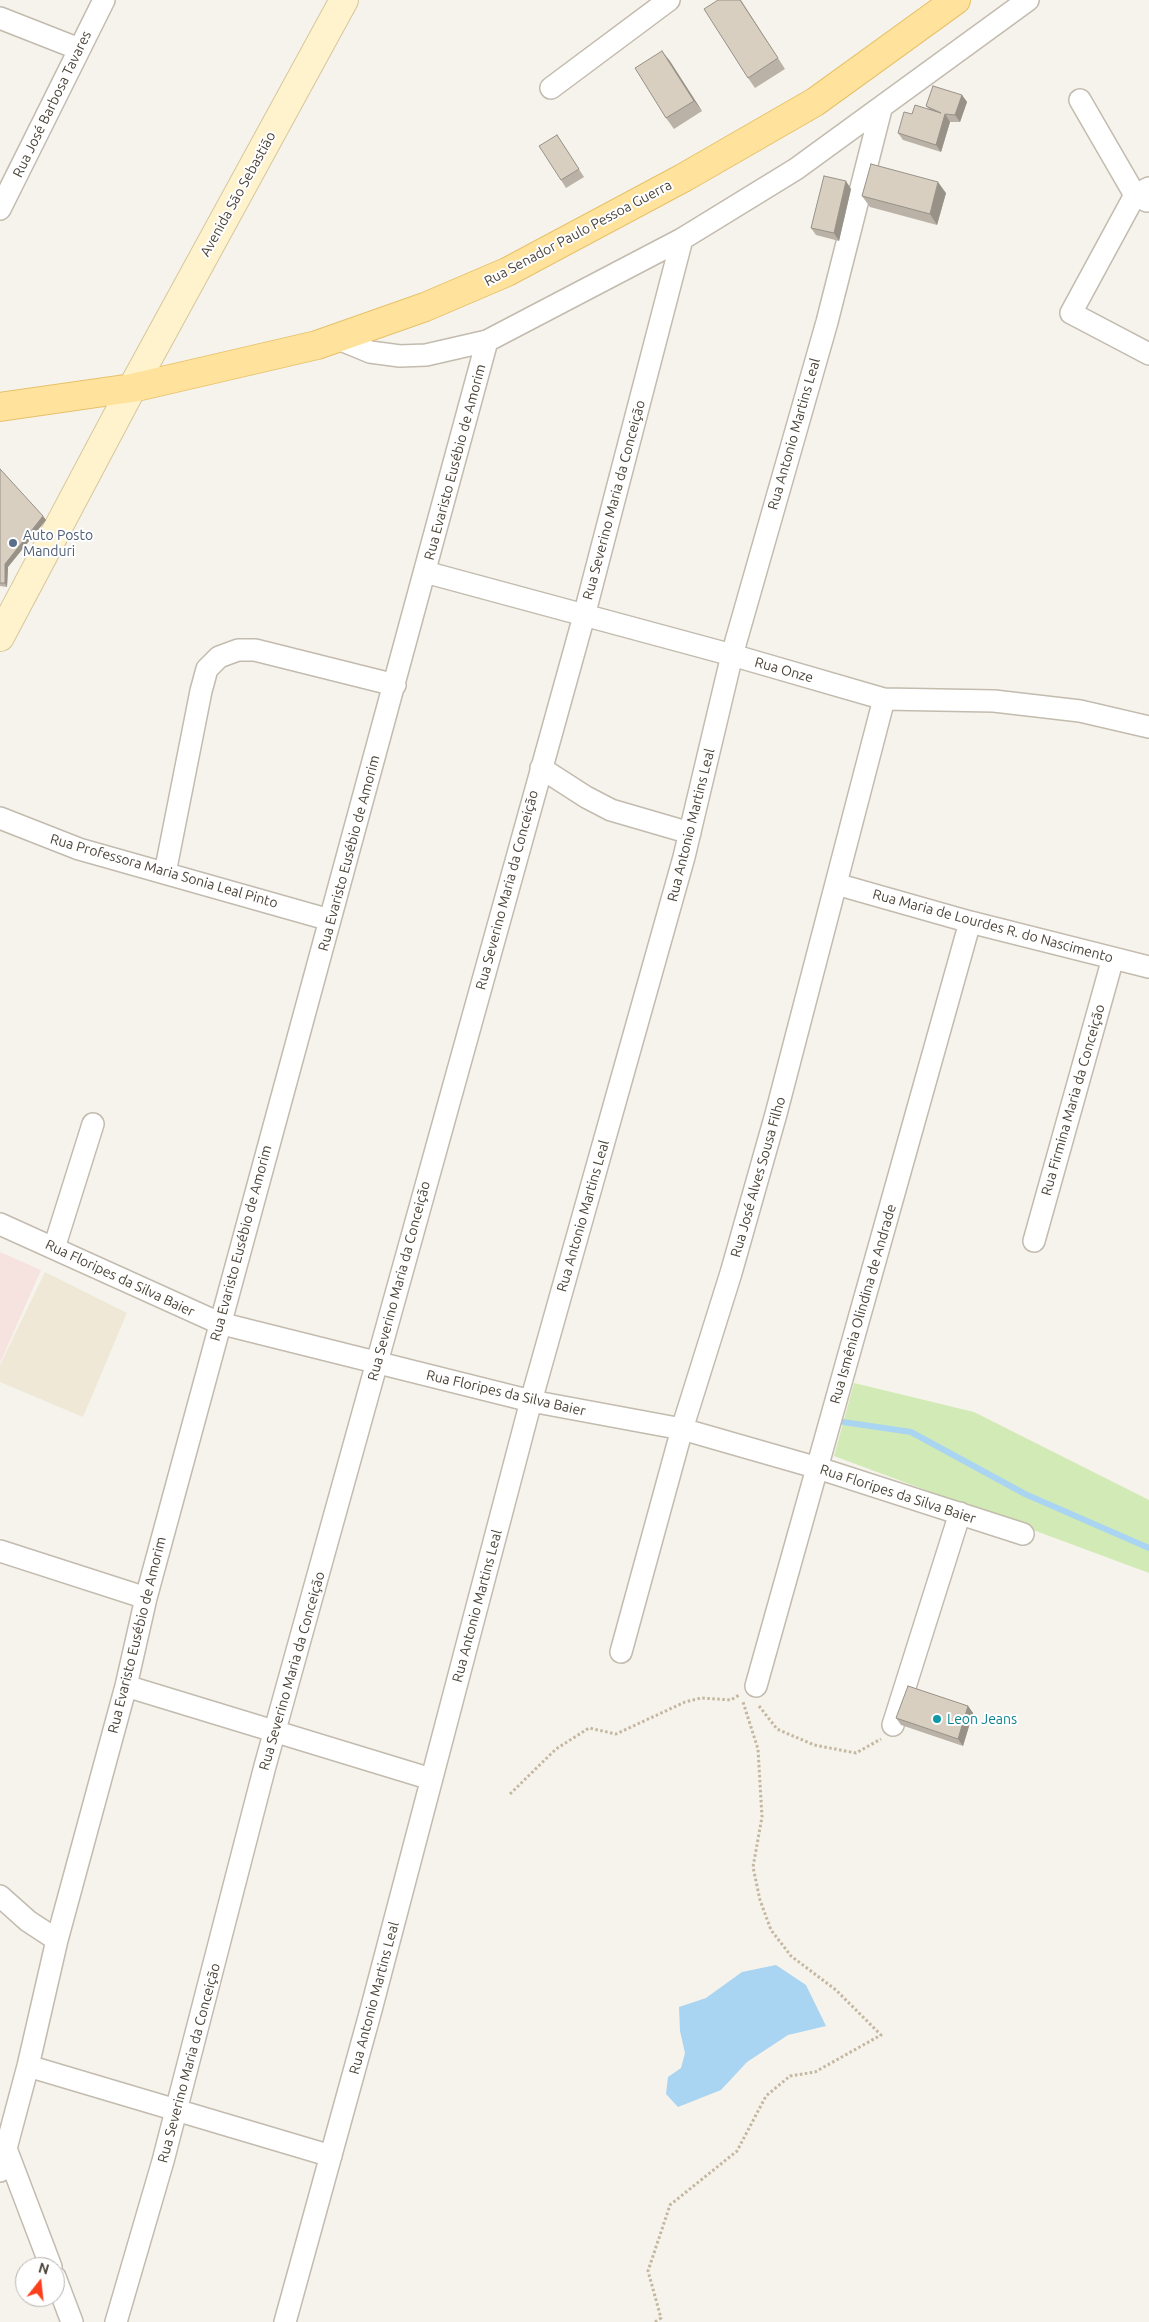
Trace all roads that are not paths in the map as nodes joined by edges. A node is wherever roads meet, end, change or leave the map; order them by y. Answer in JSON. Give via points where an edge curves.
{"nodes":[{"id":1,"x":104,"y":0,"type":"edge"},
{"id":2,"x":344,"y":0,"type":"edge"},
{"id":3,"x":668,"y":0,"type":"edge"},
{"id":4,"x":956,"y":0,"type":"edge"},
{"id":5,"x":1028,"y":0,"type":"edge"},
{"id":6,"x":0,"y":18,"type":"edge"},
{"id":7,"x":79,"y":49,"type":"junction"},
{"id":8,"x":551,"y":88,"type":"dead end"},
{"id":9,"x":1080,"y":100,"type":"dead end"},
{"id":10,"x":880,"y":109,"type":"junction"},
{"id":11,"x":1144,"y":195,"type":"edge"},
{"id":12,"x":0,"y":206,"type":"edge"},
{"id":13,"x":682,"y":239,"type":"junction"},
{"id":14,"x":336,"y":338,"type":"junction"},
{"id":15,"x":487,"y":341,"type":"junction"},
{"id":16,"x":1149,"y":354,"type":"edge"},
{"id":17,"x":132,"y":388,"type":"junction"},
{"id":18,"x":0,"y":407,"type":"edge"},
{"id":19,"x":425,"y":572,"type":"junction"},
{"id":20,"x":584,"y":616,"type":"junction"},
{"id":21,"x":0,"y":637,"type":"edge"},
{"id":22,"x":732,"y":655,"type":"junction"},
{"id":23,"x":395,"y":685,"type":"junction"},
{"id":24,"x":884,"y":699,"type":"junction"},
{"id":25,"x":1149,"y":727,"type":"edge"},
{"id":26,"x":541,"y":768,"type":"junction"},
{"id":27,"x":0,"y":818,"type":"edge"},
{"id":28,"x":690,"y":833,"type":"junction"},
{"id":29,"x":165,"y":873,"type":"junction"},
{"id":30,"x":836,"y":884,"type":"junction"},
{"id":31,"x":330,"y":920,"type":"junction"},
{"id":32,"x":970,"y":922,"type":"junction"},
{"id":33,"x":1113,"y":958,"type":"junction"},
{"id":34,"x":1149,"y":967,"type":"edge"},
{"id":35,"x":93,"y":1124,"type":"dead end"},
{"id":36,"x":0,"y":1224,"type":"edge"},
{"id":37,"x":1034,"y":1242,"type":"dead end"},
{"id":38,"x":54,"y":1248,"type":"junction"},
{"id":39,"x":219,"y":1324,"type":"junction"},
{"id":40,"x":377,"y":1362,"type":"junction"},
{"id":41,"x":531,"y":1401,"type":"junction"},
{"id":42,"x":682,"y":1429,"type":"junction"},
{"id":43,"x":818,"y":1468,"type":"junction"},
{"id":44,"x":960,"y":1513,"type":"junction"},
{"id":45,"x":1023,"y":1534,"type":"dead end"},
{"id":46,"x":0,"y":1551,"type":"edge"},
{"id":47,"x":146,"y":1598,"type":"junction"},
{"id":48,"x":621,"y":1652,"type":"dead end"},
{"id":49,"x":126,"y":1686,"type":"junction"},
{"id":50,"x":756,"y":1686,"type":"road end"},
{"id":51,"x":889,"y":1730,"type":"road end"},
{"id":52,"x":276,"y":1731,"type":"junction"},
{"id":53,"x":431,"y":1778,"type":"junction"},
{"id":54,"x":0,"y":1896,"type":"edge"},
{"id":55,"x":57,"y":1940,"type":"junction"},
{"id":56,"x":28,"y":2066,"type":"junction"},
{"id":57,"x":177,"y":2110,"type":"junction"},
{"id":58,"x":2,"y":2146,"type":"edge"},
{"id":59,"x":331,"y":2156,"type":"junction"},
{"id":60,"x":0,"y":2171,"type":"edge"},
{"id":61,"x":47,"y":2257,"type":"edge"},
{"id":62,"x":116,"y":2322,"type":"edge"},
{"id":63,"x":285,"y":2322,"type":"edge"}],
"edges":[{"from":1,"to":7,"type":"street","name":"Rua José Barbosa Tavares"},
{"from":2,"to":17,"type":"main road","name":"Avenida São Sebastião"},
{"from":3,"to":8,"type":"street"},
{"from":4,"to":14,"type":"main road","name":"Rua Senador Paulo Pessoa Guerra","via":[[815,102],[683,178],[507,272],[425,307]]},
{"from":5,"to":10,"type":"street"},
{"from":6,"to":7,"type":"street"},
{"from":7,"to":12,"type":"street","name":"Rua José Barbosa Tavares"},
{"from":9,"to":11,"type":"street"},
{"from":10,"to":13,"type":"street","via":[[796,169]]},
{"from":10,"to":22,"type":"street","name":"Rua Antonio Martins Leal","via":[[826,322]]},
{"from":11,"to":16,"type":"street","via":[[1071,313]]},
{"from":13,"to":15,"type":"street"},
{"from":13,"to":20,"type":"street","name":"Rua Severino Maria da Conceição"},
{"from":14,"to":15,"type":"street","via":[[370,352],[400,356],[426,355]]},
{"from":14,"to":17,"type":"main road","name":"Rua Senador Paulo Pessoa Guerra","via":[[253,361]]},
{"from":15,"to":19,"type":"street","name":"Rua Evaristo Eusébio de Amorim"},
{"from":17,"to":18,"type":"main road","name":"Rua Senador Paulo Pessoa Guerra"},
{"from":17,"to":21,"type":"main road","name":"Avenida São Sebastião"},
{"from":19,"to":20,"type":"street","name":"Rua Onze"},
{"from":19,"to":23,"type":"street","name":"Rua Evaristo Eusébio de Amorim"},
{"from":20,"to":22,"type":"street","name":"Rua Onze"},
{"from":20,"to":26,"type":"street","name":"Rua Severino Maria da Conceição"},
{"from":22,"to":24,"type":"street","name":"Rua Onze"},
{"from":22,"to":28,"type":"street","name":"Rua Antonio Martins Leal"},
{"from":23,"to":29,"type":"street","via":[[254,650],[238,650],[218,657],[207,669],[201,691]]},
{"from":23,"to":31,"type":"street","name":"Rua Evaristo Eusébio de Amorim"},
{"from":24,"to":25,"type":"street","name":"Rua Onze","via":[[994,701],[1080,711]]},
{"from":24,"to":30,"type":"street","name":"Rua José Alves Sousa Filho"},
{"from":26,"to":28,"type":"street","via":[[611,810]]},
{"from":26,"to":40,"type":"street","name":"Rua Severino Maria da Conceição"},
{"from":27,"to":29,"type":"street","name":"Rua Professora Maria Sonia Leal Pinto","via":[[79,849]]},
{"from":28,"to":41,"type":"street","name":"Rua Antonio Martins Leal"},
{"from":29,"to":31,"type":"street","name":"Rua Professora Maria Sonia Leal Pinto"},
{"from":30,"to":32,"type":"street","name":"Rua Maria de Lourdes R. do Nascimento"},
{"from":30,"to":42,"type":"street","name":"Rua José Alves Sousa Filho","via":[[736,1254]]},
{"from":31,"to":39,"type":"street","name":"Rua Evaristo Eusébio de Amorim"},
{"from":32,"to":33,"type":"street","name":"Rua Maria de Lourdes R. do Nascimento"},
{"from":32,"to":43,"type":"street","name":"Rua Ismênia Olindina de Andrade"},
{"from":33,"to":34,"type":"street","name":"Rua Maria de Lourdes R. do Nascimento"},
{"from":33,"to":37,"type":"street","name":"Rua Firmina Maria da Conceição"},
{"from":35,"to":38,"type":"street"},
{"from":36,"to":38,"type":"street","name":"Rua Floripes da Silva Baier"},
{"from":38,"to":39,"type":"street","name":"Rua Floripes da Silva Baier"},
{"from":39,"to":40,"type":"street","name":"Rua Floripes da Silva Baier"},
{"from":39,"to":47,"type":"street","name":"Rua Evaristo Eusébio de Amorim"},
{"from":40,"to":41,"type":"street","name":"Rua Floripes da Silva Baier"},
{"from":40,"to":52,"type":"street","name":"Rua Severino Maria da Conceição"},
{"from":41,"to":42,"type":"street","name":"Rua Floripes da Silva Baier"},
{"from":41,"to":53,"type":"street","name":"Rua Antonio Martins Leal"},
{"from":42,"to":43,"type":"street","name":"Rua Floripes da Silva Baier"},
{"from":42,"to":48,"type":"street","name":"Rua José Alves Sousa Filho"},
{"from":43,"to":44,"type":"street","name":"Rua Floripes da Silva Baier"},
{"from":43,"to":50,"type":"street","name":"Rua Ismênia Olindina de Andrade"},
{"from":44,"to":45,"type":"street","name":"Rua Floripes da Silva Baier"},
{"from":44,"to":51,"type":"street"},
{"from":46,"to":47,"type":"street"},
{"from":47,"to":49,"type":"street","name":"Rua Evaristo Eusébio de Amorim"},
{"from":49,"to":52,"type":"street"},
{"from":49,"to":55,"type":"street","name":"Rua Evaristo Eusébio de Amorim"},
{"from":52,"to":53,"type":"street"},
{"from":52,"to":57,"type":"street","name":"Rua Severino Maria da Conceição"},
{"from":53,"to":59,"type":"street","name":"Rua Antonio Martins Leal"},
{"from":54,"to":55,"type":"street","via":[[28,1921]]},
{"from":55,"to":56,"type":"street","name":"Rua Evaristo Eusébio de Amorim"},
{"from":56,"to":57,"type":"street"},
{"from":56,"to":58,"type":"street","name":"Rua Evaristo Eusébio de Amorim"},
{"from":57,"to":59,"type":"street"},
{"from":57,"to":62,"type":"street","name":"Rua Severino Maria da Conceição"},
{"from":58,"to":60,"type":"street","name":"Rua Evaristo Eusébio de Amorim"},
{"from":58,"to":61,"type":"street"},
{"from":59,"to":63,"type":"street","name":"Rua Antonio Martins Leal"}]}
